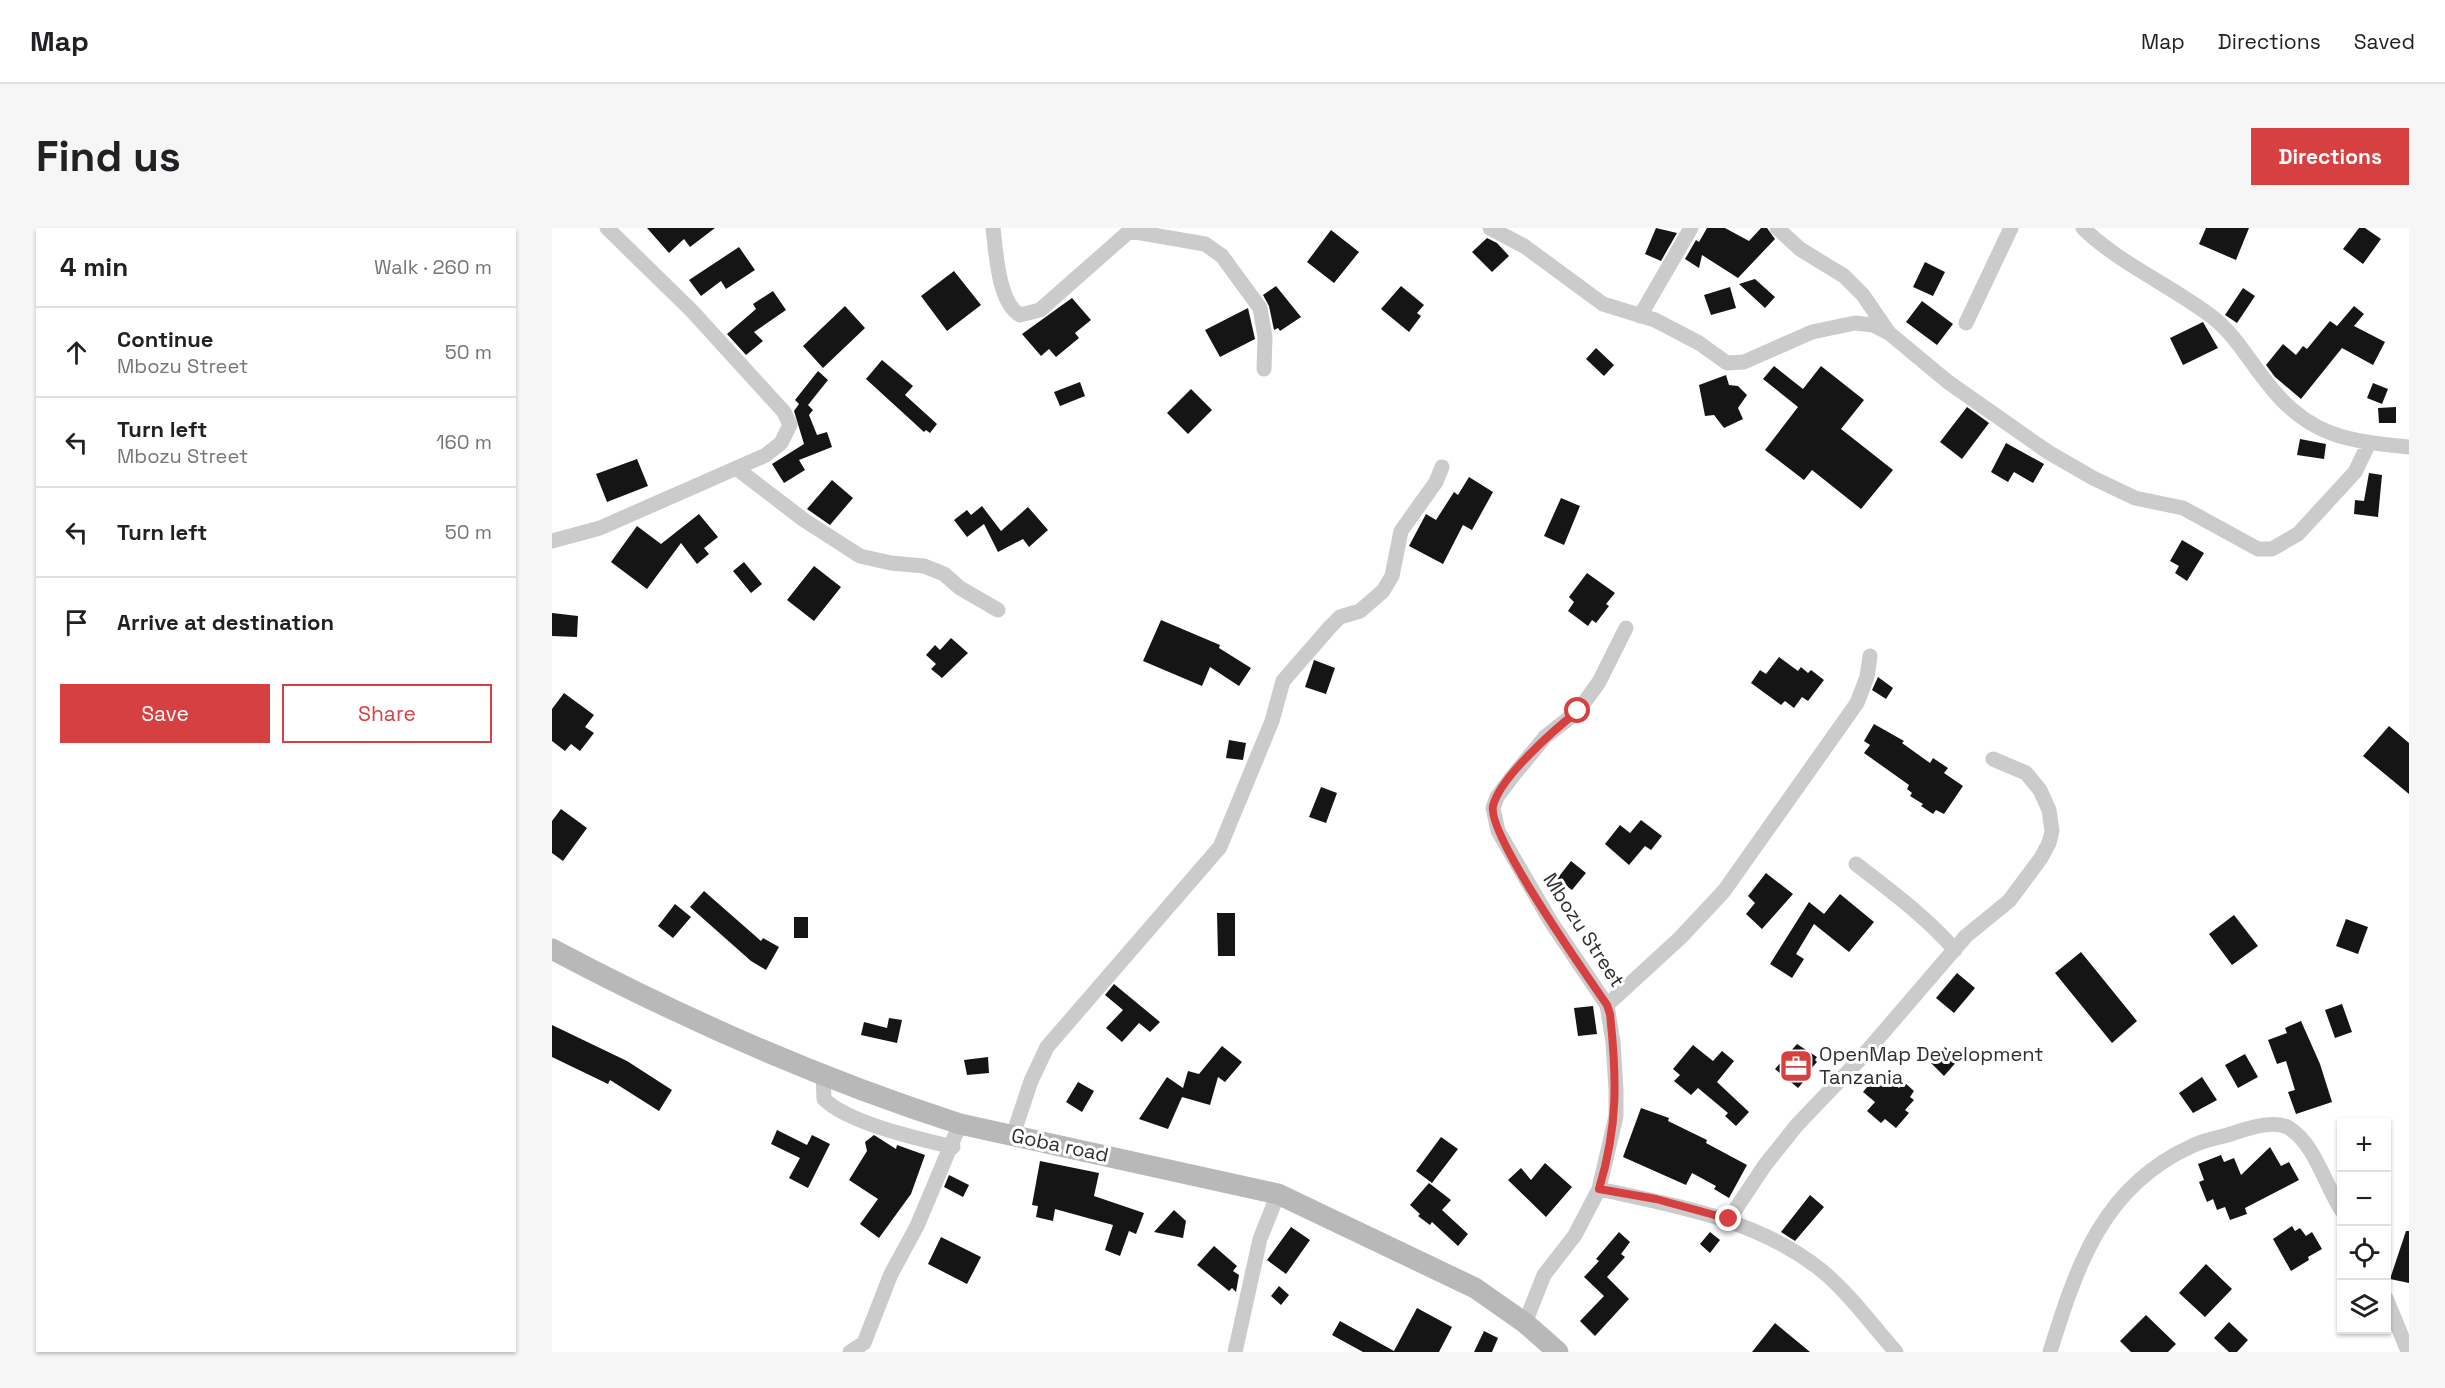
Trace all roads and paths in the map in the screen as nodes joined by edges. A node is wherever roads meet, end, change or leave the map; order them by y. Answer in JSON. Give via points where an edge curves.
{"nodes":[{"id":1,"x":606,"y":228,"type":"edge"},
{"id":2,"x":993,"y":228,"type":"edge"},
{"id":3,"x":1490,"y":228,"type":"edge"},
{"id":4,"x":1691,"y":228,"type":"edge"},
{"id":5,"x":1777,"y":228,"type":"edge"},
{"id":6,"x":2084,"y":228,"type":"edge"},
{"id":7,"x":1132,"y":229,"type":"edge"},
{"id":8,"x":2006,"y":230,"type":"edge"},
{"id":9,"x":1640,"y":316,"type":"junction"},
{"id":10,"x":1966,"y":323,"type":"dead end"},
{"id":11,"x":1889,"y":333,"type":"junction"},
{"id":12,"x":1263,"y":369,"type":"dead end"},
{"id":13,"x":2369,"y":443,"type":"junction"},
{"id":14,"x":2409,"y":447,"type":"edge"},
{"id":15,"x":1442,"y":467,"type":"dead end"},
{"id":16,"x":736,"y":468,"type":"junction"},
{"id":17,"x":552,"y":541,"type":"edge"},
{"id":18,"x":998,"y":610,"type":"dead end"},
{"id":19,"x":1626,"y":628,"type":"dead end"},
{"id":20,"x":1870,"y":656,"type":"dead end"},
{"id":21,"x":1993,"y":759,"type":"dead end"},
{"id":22,"x":1856,"y":864,"type":"dead end"},
{"id":23,"x":552,"y":949,"type":"edge"},
{"id":24,"x":1954,"y":950,"type":"junction"},
{"id":25,"x":1607,"y":1005,"type":"junction"},
{"id":26,"x":823,"y":1073,"type":"junction"},
{"id":27,"x":960,"y":1124,"type":"junction"},
{"id":28,"x":1013,"y":1136,"type":"junction"},
{"id":29,"x":953,"y":1147,"type":"junction"},
{"id":30,"x":1599,"y":1189,"type":"junction"},
{"id":31,"x":1278,"y":1194,"type":"junction"},
{"id":32,"x":2337,"y":1204,"type":"edge"},
{"id":33,"x":1729,"y":1219,"type":"junction"},
{"id":34,"x":2391,"y":1312,"type":"edge"},
{"id":35,"x":1526,"y":1323,"type":"junction"},
{"id":36,"x":863,"y":1347,"type":"edge"},
{"id":37,"x":2405,"y":1350,"type":"edge"},
{"id":38,"x":850,"y":1352,"type":"edge"},
{"id":39,"x":1235,"y":1352,"type":"edge"},
{"id":40,"x":1558,"y":1352,"type":"edge"},
{"id":41,"x":1896,"y":1352,"type":"edge"},
{"id":42,"x":2050,"y":1352,"type":"edge"}],
"edges":[{"from":1,"to":16,"type":"street","via":[[692,311],[788,418],[790,425],[781,443],[766,455]]},
{"from":2,"to":7,"type":"street","via":[[1002,287],[1010,306],[1020,315],[1040,310]]},
{"from":3,"to":9,"type":"street","via":[[1524,246],[1589,296]]},
{"from":4,"to":9,"type":"street"},
{"from":5,"to":11,"type":"street","via":[[1800,249],[1844,276],[1863,295]]},
{"from":6,"to":13,"type":"street","via":[[2219,323],[2245,350],[2269,386],[2309,423],[2336,437]]},
{"from":7,"to":12,"type":"street","via":[[1205,244],[1222,256],[1260,308],[1265,337]]},
{"from":8,"to":10,"type":"street"},
{"from":9,"to":11,"type":"street","via":[[1681,332],[1727,363],[1744,362],[1812,332],[1855,323]]},
{"from":11,"to":13,"type":"street","via":[[1948,382],[2092,478],[2135,498],[2183,508],[2258,549],[2272,549],[2298,534],[2355,472]]},
{"from":13,"to":14,"type":"street"},
{"from":15,"to":28,"type":"street","via":[[1436,482],[1401,531],[1392,576],[1383,591],[1360,611],[1341,617],[1283,681],[1272,721],[1220,847],[1047,1047]]},
{"from":16,"to":17,"type":"street","via":[[600,528]]},
{"from":16,"to":18,"type":"street","via":[[804,520],[860,556],[924,566],[944,574]]},
{"from":19,"to":25,"type":"street","name":"Mbozu Street","via":[[1599,682],[1578,711],[1545,737],[1497,797],[1493,808],[1498,831],[1551,922]]},
{"from":20,"to":25,"type":"street","via":[[1857,703],[1742,868],[1680,938]]},
{"from":21,"to":24,"type":"street","via":[[2026,773],[2040,790],[2049,810],[2052,831],[2040,858],[2008,901]]},
{"from":22,"to":24,"type":"street","via":[[1934,926]]},
{"from":23,"to":26,"type":"street","name":"Goba road","via":[[763,1050]]},
{"from":24,"to":33,"type":"street","via":[[1797,1125]]},
{"from":25,"to":30,"type":"street","name":"Mbozu Street","via":[[1616,1116]]},
{"from":26,"to":27,"type":"street","name":"Goba road"},
{"from":26,"to":29,"type":"street","via":[[824,1100],[834,1109]]},
{"from":27,"to":28,"type":"street","name":"Goba road"},
{"from":27,"to":29,"type":"street"},
{"from":28,"to":31,"type":"street","name":"Goba road"},
{"from":29,"to":36,"type":"street","via":[[891,1274]]},
{"from":30,"to":33,"type":"street","via":[[1656,1199]]},
{"from":30,"to":35,"type":"street","name":"Mbozu Street","via":[[1575,1235],[1544,1275]]},
{"from":31,"to":35,"type":"street","name":"Goba road","via":[[1475,1288]]},
{"from":31,"to":39,"type":"street","via":[[1260,1239]]},
{"from":32,"to":42,"type":"street","via":[[2307,1145],[2288,1127],[2244,1130],[2192,1146],[2123,1193],[2109,1213],[2090,1242]]},
{"from":33,"to":41,"type":"street","via":[[1796,1252],[1823,1272]]},
{"from":34,"to":37,"type":"street"},
{"from":35,"to":40,"type":"street","name":"Goba road"},
{"from":36,"to":38,"type":"street"}]}
